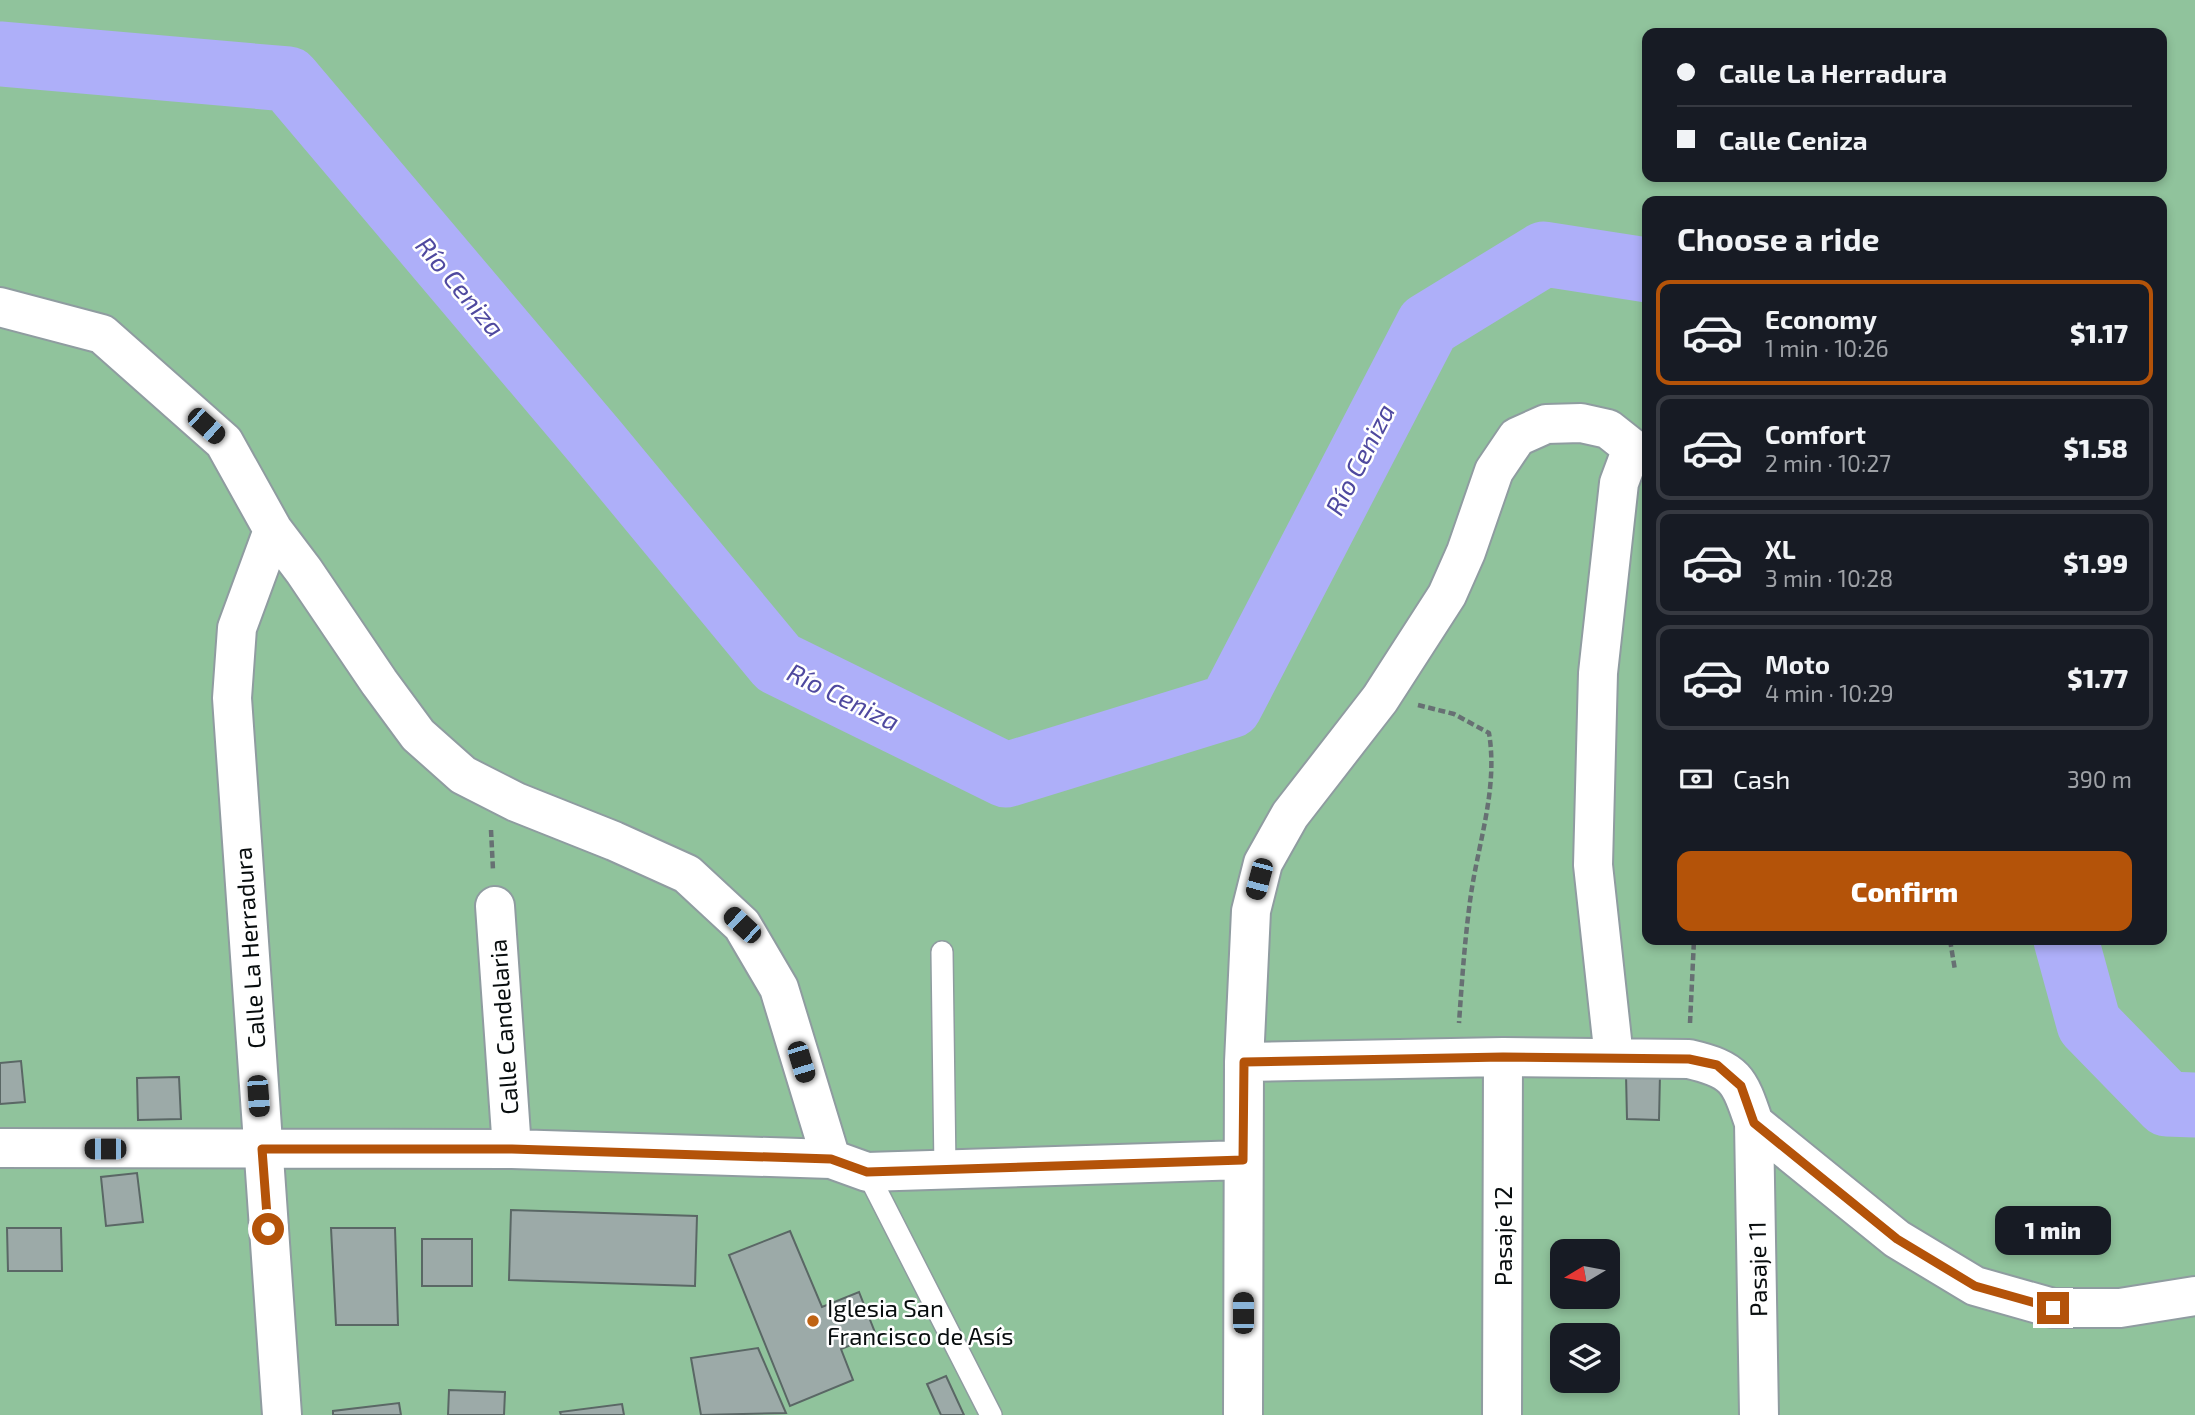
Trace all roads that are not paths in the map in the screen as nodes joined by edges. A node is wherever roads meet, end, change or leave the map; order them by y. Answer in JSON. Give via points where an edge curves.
{"nodes":[{"id":1,"x":0,"y":307,"type":"edge"},
{"id":2,"x":273,"y":530,"type":"junction"},
{"id":3,"x":495,"y":906,"type":"road end"},
{"id":4,"x":942,"y":952,"type":"dead end"},
{"id":5,"x":1503,"y":1057,"type":"junction"},
{"id":6,"x":1614,"y":1058,"type":"junction"},
{"id":7,"x":1244,"y":1062,"type":"junction"},
{"id":8,"x":1754,"y":1123,"type":"junction"},
{"id":9,"x":0,"y":1148,"type":"edge"},
{"id":10,"x":262,"y":1149,"type":"junction"},
{"id":11,"x":512,"y":1149,"type":"junction"},
{"id":12,"x":831,"y":1159,"type":"junction"},
{"id":13,"x":1243,"y":1160,"type":"junction"},
{"id":14,"x":945,"y":1169,"type":"junction"},
{"id":15,"x":867,"y":1172,"type":"junction"},
{"id":16,"x":2195,"y":1296,"type":"edge"},
{"id":17,"x":282,"y":1415,"type":"edge"},
{"id":18,"x":991,"y":1415,"type":"edge"},
{"id":19,"x":1243,"y":1415,"type":"edge"},
{"id":20,"x":1502,"y":1415,"type":"edge"},
{"id":21,"x":1759,"y":1415,"type":"edge"}],
"edges":[{"from":1,"to":2,"type":"street","via":[[102,334],[224,442]]},
{"from":2,"to":10,"type":"street","name":"Calle La Herradura","via":[[237,628],[232,698]]},
{"from":2,"to":12,"type":"street","via":[[418,735],[463,775],[516,803],[687,874],[742,925],[779,988]]},
{"from":3,"to":11,"type":"street","name":"Calle Candelaria"},
{"from":4,"to":14,"type":"lane"},
{"from":5,"to":6,"type":"street"},
{"from":5,"to":7,"type":"street"},
{"from":5,"to":20,"type":"street","name":"Pasaje 12"},
{"from":6,"to":7,"type":"street","via":[[1593,865],[1598,673],[1619,483],[1632,448],[1608,429],[1581,423],[1546,424],[1517,438],[1494,471],[1447,595],[1380,699],[1290,815],[1263,863],[1251,911]]},
{"from":6,"to":8,"type":"street","via":[[1689,1059],[1717,1065],[1741,1086]]},
{"from":7,"to":13,"type":"street"},
{"from":8,"to":16,"type":"street","via":[[1897,1239],[1975,1286],[2053,1308],[2120,1308]]},
{"from":8,"to":21,"type":"street","name":"Pasaje 11"},
{"from":9,"to":10,"type":"street"},
{"from":10,"to":11,"type":"street"},
{"from":10,"to":17,"type":"street","name":"Calle La Herradura"},
{"from":11,"to":12,"type":"street"},
{"from":12,"to":15,"type":"street"},
{"from":13,"to":14,"type":"street"},
{"from":13,"to":19,"type":"street"},
{"from":14,"to":15,"type":"street"},
{"from":15,"to":18,"type":"lane"}]}
